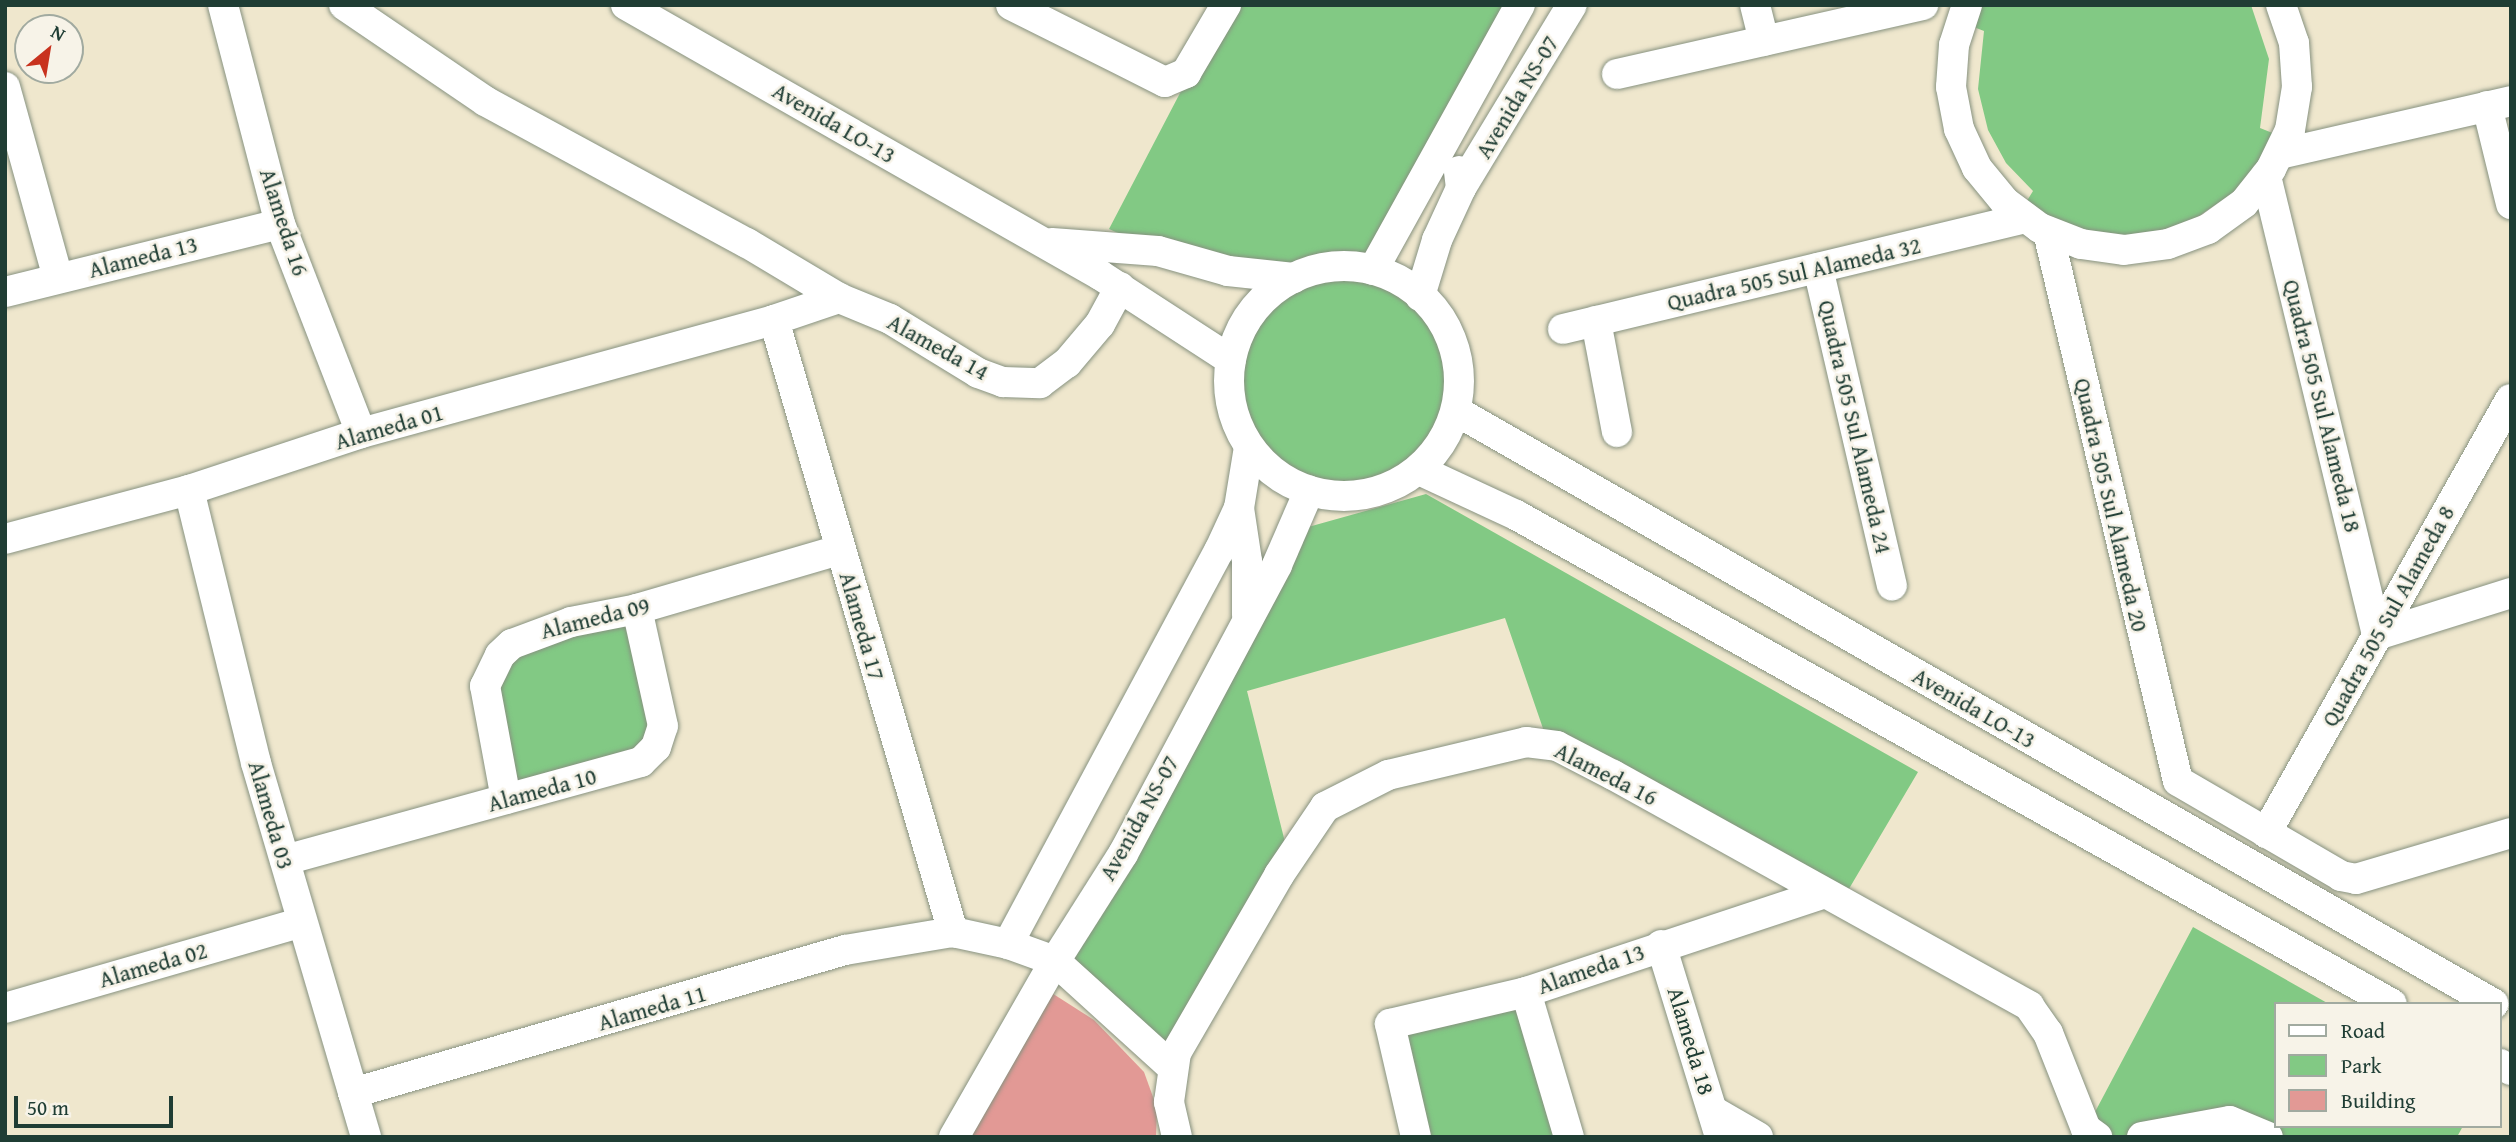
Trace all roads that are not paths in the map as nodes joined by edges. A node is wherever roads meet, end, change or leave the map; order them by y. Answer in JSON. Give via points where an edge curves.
{"nodes":[{"id":1,"x":223,"y":5,"type":"edge"},
{"id":2,"x":344,"y":5,"type":"edge"},
{"id":3,"x":626,"y":5,"type":"edge"},
{"id":4,"x":1011,"y":5,"type":"edge"},
{"id":5,"x":1226,"y":5,"type":"edge"},
{"id":6,"x":1520,"y":5,"type":"edge"},
{"id":7,"x":1573,"y":5,"type":"edge"},
{"id":8,"x":1755,"y":5,"type":"edge"},
{"id":9,"x":2281,"y":5,"type":"edge"},
{"id":10,"x":1920,"y":6,"type":"edge"},
{"id":11,"x":1962,"y":17,"type":"edge"},
{"id":12,"x":1764,"y":41,"type":"junction"},
{"id":13,"x":1617,"y":74,"type":"dead end"},
{"id":14,"x":5,"y":87,"type":"edge"},
{"id":15,"x":2499,"y":104,"type":"edge"},
{"id":16,"x":2294,"y":110,"type":"junction"},
{"id":17,"x":1455,"y":127,"type":"junction"},
{"id":18,"x":2334,"y":141,"type":"junction"},
{"id":19,"x":2273,"y":165,"type":"junction"},
{"id":20,"x":1461,"y":188,"type":"junction"},
{"id":21,"x":1993,"y":189,"type":"junction"},
{"id":22,"x":2244,"y":203,"type":"junction"},
{"id":23,"x":2511,"y":204,"type":"edge"},
{"id":24,"x":2278,"y":222,"type":"junction"},
{"id":25,"x":280,"y":224,"type":"junction"},
{"id":26,"x":2037,"y":225,"type":"junction"},
{"id":27,"x":1973,"y":231,"type":"junction"},
{"id":28,"x":1042,"y":242,"type":"junction"},
{"id":29,"x":2081,"y":244,"type":"junction"},
{"id":30,"x":1818,"y":268,"type":"junction"},
{"id":31,"x":1373,"y":270,"type":"junction"},
{"id":32,"x":58,"y":278,"type":"junction"},
{"id":33,"x":1294,"y":278,"type":"junction"},
{"id":34,"x":1120,"y":287,"type":"junction"},
{"id":35,"x":2061,"y":289,"type":"junction"},
{"id":36,"x":5,"y":292,"type":"edge"},
{"id":37,"x":1420,"y":296,"type":"junction"},
{"id":38,"x":839,"y":298,"type":"junction"},
{"id":39,"x":774,"y":320,"type":"junction"},
{"id":40,"x":1596,"y":321,"type":"junction"},
{"id":41,"x":1563,"y":329,"type":"dead end"},
{"id":42,"x":1231,"y":360,"type":"junction"},
{"id":43,"x":2511,"y":399,"type":"edge"},
{"id":44,"x":1456,"y":411,"type":"junction"},
{"id":45,"x":1617,"y":432,"type":"dead end"},
{"id":46,"x":361,"y":433,"type":"junction"},
{"id":47,"x":1249,"y":447,"type":"junction"},
{"id":48,"x":1419,"y":470,"type":"junction"},
{"id":49,"x":189,"y":490,"type":"junction"},
{"id":50,"x":1309,"y":491,"type":"junction"},
{"id":51,"x":1239,"y":508,"type":"junction"},
{"id":52,"x":5,"y":539,"type":"edge"},
{"id":53,"x":839,"y":550,"type":"junction"},
{"id":54,"x":1892,"y":585,"type":"dead end"},
{"id":55,"x":2511,"y":593,"type":"edge"},
{"id":56,"x":637,"y":609,"type":"junction"},
{"id":57,"x":1247,"y":619,"type":"junction"},
{"id":58,"x":2377,"y":635,"type":"junction"},
{"id":59,"x":506,"y":799,"type":"junction"},
{"id":60,"x":2266,"y":833,"type":"junction"},
{"id":61,"x":2511,"y":833,"type":"edge"},
{"id":62,"x":285,"y":860,"type":"junction"},
{"id":63,"x":1822,"y":894,"type":"junction"},
{"id":64,"x":300,"y":923,"type":"junction"},
{"id":65,"x":953,"y":932,"type":"junction"},
{"id":66,"x":1008,"y":944,"type":"junction"},
{"id":67,"x":1661,"y":945,"type":"junction"},
{"id":68,"x":1055,"y":961,"type":"junction"},
{"id":69,"x":1526,"y":992,"type":"junction"},
{"id":70,"x":2388,"y":1002,"type":"edge"},
{"id":71,"x":2490,"y":1002,"type":"edge"},
{"id":72,"x":5,"y":1008,"type":"edge"},
{"id":73,"x":1172,"y":1068,"type":"junction"},
{"id":74,"x":352,"y":1093,"type":"junction"},
{"id":75,"x":1716,"y":1124,"type":"edge"},
{"id":76,"x":366,"y":1137,"type":"edge"},
{"id":77,"x":954,"y":1137,"type":"edge"},
{"id":78,"x":1177,"y":1137,"type":"edge"},
{"id":79,"x":1416,"y":1137,"type":"edge"},
{"id":80,"x":1569,"y":1137,"type":"edge"},
{"id":81,"x":1758,"y":1137,"type":"edge"},
{"id":82,"x":2096,"y":1137,"type":"edge"},
{"id":83,"x":2142,"y":1137,"type":"edge"},
{"id":84,"x":2268,"y":1137,"type":"edge"}],
"edges":[{"from":1,"to":25,"type":"street","name":"Alameda 16"},
{"from":2,"to":38,"type":"street","via":[[485,101]]},
{"from":3,"to":28,"type":"street","name":"Avenida LO-13"},
{"from":4,"to":5,"type":"street","via":[[1165,82],[1186,73]]},
{"from":6,"to":17,"type":"street","name":"Avenida NS-07"},
{"from":7,"to":20,"type":"street","name":"Avenida NS-07"},
{"from":8,"to":12,"type":"street"},
{"from":9,"to":16,"type":"street","via":[[2295,52]]},
{"from":10,"to":11,"type":"street"},
{"from":10,"to":12,"type":"street"},
{"from":11,"to":21,"type":"street","via":[[1951,70],[1955,113],[1965,145]]},
{"from":12,"to":13,"type":"street"},
{"from":14,"to":32,"type":"street"},
{"from":15,"to":18,"type":"street"},
{"from":15,"to":23,"type":"street"},
{"from":16,"to":18,"type":"street","via":[[2314,134]]},
{"from":16,"to":19,"type":"street"},
{"from":17,"to":20,"type":"street","name":"Avenida NS-07"},
{"from":17,"to":31,"type":"street","name":"Avenida NS-07"},
{"from":18,"to":19,"type":"street"},
{"from":19,"to":22,"type":"street"},
{"from":19,"to":24,"type":"street","name":"Quadra 505 Sul Alameda 18"},
{"from":20,"to":37,"type":"street","name":"Avenida NS-07","via":[[1437,240]]},
{"from":21,"to":26,"type":"street"},
{"from":21,"to":27,"type":"street","via":[[1986,215]]},
{"from":22,"to":24,"type":"street","via":[[2263,207]]},
{"from":22,"to":29,"type":"street","via":[[2208,229],[2168,244],[2124,250]]},
{"from":24,"to":58,"type":"street","name":"Quadra 505 Sul Alameda 18"},
{"from":25,"to":32,"type":"street","name":"Alameda 13"},
{"from":25,"to":46,"type":"street","name":"Alameda 16"},
{"from":26,"to":27,"type":"street","name":"Quadra 505 Sul Alameda 32"},
{"from":26,"to":29,"type":"street"},
{"from":26,"to":35,"type":"street","name":"Quadra 505 Sul Alameda 20"},
{"from":27,"to":30,"type":"street","name":"Quadra 505 Sul Alameda 32"},
{"from":28,"to":33,"type":"street","name":"Avenida LO-13","via":[[1158,251],[1228,271]]},
{"from":28,"to":34,"type":"street","name":"Avenida LO-13"},
{"from":29,"to":35,"type":"street","via":[[2068,263]]},
{"from":30,"to":40,"type":"street","name":"Quadra 505 Sul Alameda 32"},
{"from":30,"to":54,"type":"street","name":"Quadra 505 Sul Alameda 24"},
{"from":31,"to":33,"type":"street","via":[[1320,269]]},
{"from":31,"to":37,"type":"street"},
{"from":32,"to":36,"type":"street","name":"Alameda 13"},
{"from":33,"to":42,"type":"street","via":[[1256,307],[1242,327]]},
{"from":34,"to":38,"type":"street","name":"Alameda 14","via":[[1100,324],[1067,363],[1040,383],[978,373],[890,319]]},
{"from":34,"to":42,"type":"street","name":"Avenida LO-13"},
{"from":35,"to":60,"type":"street","name":"Quadra 505 Sul Alameda 20","via":[[2176,778]]},
{"from":37,"to":44,"type":"street","via":[[1441,320],[1454,348],[1460,380]]},
{"from":38,"to":39,"type":"street","name":"Alameda 01"},
{"from":39,"to":46,"type":"street","name":"Alameda 01"},
{"from":39,"to":53,"type":"street","name":"Alameda 17"},
{"from":40,"to":41,"type":"street","name":"Quadra 505 Sul Alameda 32"},
{"from":40,"to":45,"type":"street"},
{"from":42,"to":47,"type":"street","via":[[1230,398]]},
{"from":43,"to":58,"type":"street","name":"Quadra 505 Sul Alameda 8"},
{"from":44,"to":48,"type":"street","via":[[1441,443]]},
{"from":44,"to":71,"type":"street","name":"Avenida LO-13"},
{"from":46,"to":49,"type":"street","name":"Alameda 01"},
{"from":47,"to":50,"type":"street","via":[[1276,473]]},
{"from":47,"to":51,"type":"street"},
{"from":48,"to":50,"type":"street","via":[[1385,489],[1348,496]]},
{"from":48,"to":70,"type":"street","via":[[1528,521]]},
{"from":49,"to":52,"type":"street","name":"Alameda 01"},
{"from":49,"to":62,"type":"street","name":"Alameda 03","via":[[256,763]]},
{"from":50,"to":57,"type":"street","name":"Avenida NS-07","via":[[1294,531]]},
{"from":51,"to":57,"type":"street","via":[[1247,561]]},
{"from":51,"to":66,"type":"street"},
{"from":53,"to":56,"type":"street","name":"Alameda 09"},
{"from":53,"to":65,"type":"street","name":"Alameda 17"},
{"from":55,"to":58,"type":"street"},
{"from":56,"to":59,"type":"street","name":"Alameda 09","via":[[530,635],[500,655],[489,673],[485,703]]},
{"from":56,"to":59,"type":"street","name":"Alameda 10","via":[[663,726],[650,756],[624,768]]},
{"from":57,"to":68,"type":"street","name":"Avenida NS-07","via":[[1123,855]]},
{"from":58,"to":60,"type":"street","name":"Quadra 505 Sul Alameda 8"},
{"from":59,"to":62,"type":"street","name":"Alameda 10"},
{"from":60,"to":61,"type":"street","via":[[2356,880]]},
{"from":62,"to":64,"type":"street","name":"Alameda 03"},
{"from":63,"to":67,"type":"street","name":"Alameda 13"},
{"from":63,"to":73,"type":"street","name":"Alameda 16","via":[[1548,743],[1515,743],[1388,775],[1325,807],[1309,825],[1187,1033]]},
{"from":63,"to":82,"type":"street","name":"Alameda 16","via":[[2029,1006],[2043,1021],[2086,1129]]},
{"from":64,"to":72,"type":"street","name":"Alameda 02"},
{"from":64,"to":74,"type":"street","name":"Alameda 03"},
{"from":65,"to":66,"type":"street"},
{"from":65,"to":74,"type":"street","name":"Alameda 11","via":[[845,950]]},
{"from":66,"to":68,"type":"street"},
{"from":67,"to":69,"type":"street","name":"Alameda 13"},
{"from":67,"to":75,"type":"street","name":"Alameda 18"},
{"from":68,"to":73,"type":"street"},
{"from":68,"to":77,"type":"street","name":"Avenida NS-07"},
{"from":69,"to":79,"type":"street","name":"Alameda 13","via":[[1391,1024]]},
{"from":69,"to":80,"type":"street"},
{"from":73,"to":78,"type":"street","name":"Alameda 16","via":[[1169,1102]]},
{"from":74,"to":76,"type":"street","name":"Alameda 03"},
{"from":75,"to":81,"type":"street"},
{"from":83,"to":84,"type":"street","via":[[2230,1121]]}]}
